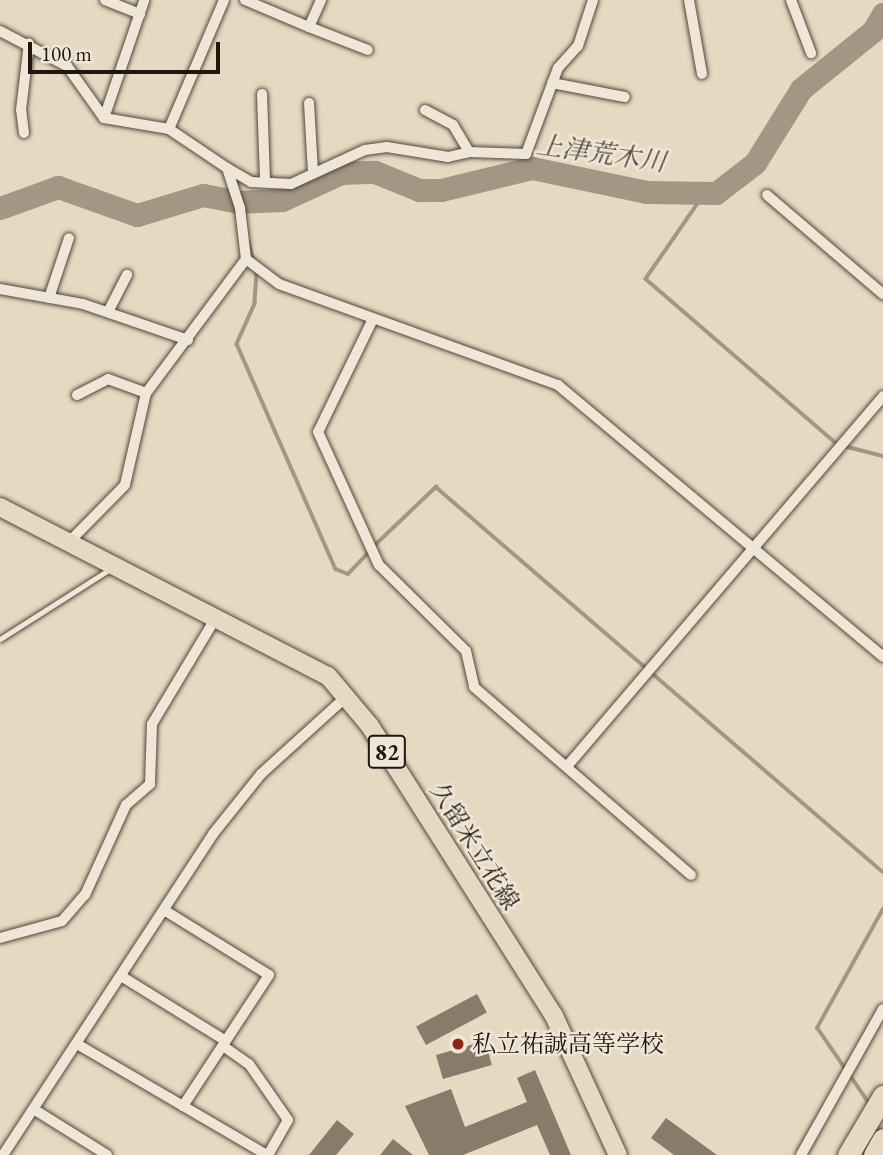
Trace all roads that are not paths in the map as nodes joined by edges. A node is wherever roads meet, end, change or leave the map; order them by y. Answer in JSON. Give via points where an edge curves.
{"nodes":[{"id":1,"x":105,"y":0,"type":"edge"},
{"id":2,"x":224,"y":0,"type":"edge"},
{"id":3,"x":244,"y":0,"type":"edge"},
{"id":4,"x":321,"y":0,"type":"edge"},
{"id":5,"x":593,"y":0,"type":"edge"},
{"id":6,"x":689,"y":0,"type":"edge"},
{"id":7,"x":791,"y":0,"type":"edge"},
{"id":8,"x":144,"y":2,"type":"edge"},
{"id":9,"x":139,"y":14,"type":"junction"},
{"id":10,"x":309,"y":27,"type":"junction"},
{"id":11,"x":0,"y":31,"type":"edge"},
{"id":12,"x":29,"y":43,"type":"junction"},
{"id":13,"x":368,"y":50,"type":"dead end"},
{"id":14,"x":811,"y":52,"type":"dead end"},
{"id":15,"x":702,"y":74,"type":"dead end"},
{"id":16,"x":552,"y":83,"type":"junction"},
{"id":17,"x":262,"y":94,"type":"dead end"},
{"id":18,"x":625,"y":97,"type":"dead end"},
{"id":19,"x":309,"y":103,"type":"dead end"},
{"id":20,"x":425,"y":110,"type":"dead end"},
{"id":21,"x":104,"y":118,"type":"junction"},
{"id":22,"x":169,"y":129,"type":"junction"},
{"id":23,"x":24,"y":133,"type":"dead end"},
{"id":24,"x":469,"y":152,"type":"junction"},
{"id":25,"x":227,"y":168,"type":"junction"},
{"id":26,"x":313,"y":173,"type":"junction"},
{"id":27,"x":265,"y":183,"type":"junction"},
{"id":28,"x":767,"y":195,"type":"dead end"},
{"id":29,"x":69,"y":238,"type":"dead end"},
{"id":30,"x":246,"y":259,"type":"junction"},
{"id":31,"x":127,"y":275,"type":"dead end"},
{"id":32,"x":0,"y":289,"type":"edge"},
{"id":33,"x":883,"y":294,"type":"edge"},
{"id":34,"x":49,"y":298,"type":"junction"},
{"id":35,"x":108,"y":312,"type":"junction"},
{"id":36,"x":372,"y":321,"type":"junction"},
{"id":37,"x":188,"y":340,"type":"junction"},
{"id":38,"x":146,"y":393,"type":"junction"},
{"id":39,"x":77,"y":395,"type":"dead end"},
{"id":40,"x":883,"y":396,"type":"edge"},
{"id":41,"x":0,"y":507,"type":"edge"},
{"id":42,"x":71,"y":540,"type":"junction"},
{"id":43,"x":753,"y":547,"type":"junction"},
{"id":44,"x":116,"y":566,"type":"junction"},
{"id":45,"x":217,"y":616,"type":"junction"},
{"id":46,"x":0,"y":639,"type":"edge"},
{"id":47,"x":883,"y":657,"type":"edge"},
{"id":48,"x":346,"y":697,"type":"junction"},
{"id":49,"x":569,"y":764,"type":"junction"},
{"id":50,"x":691,"y":875,"type":"dead end"},
{"id":51,"x":164,"y":910,"type":"junction"},
{"id":52,"x":0,"y":938,"type":"edge"},
{"id":53,"x":121,"y":976,"type":"junction"},
{"id":54,"x":883,"y":1009,"type":"edge"},
{"id":55,"x":224,"y":1043,"type":"junction"},
{"id":56,"x":77,"y":1044,"type":"junction"},
{"id":57,"x":883,"y":1096,"type":"edge"},
{"id":58,"x":183,"y":1106,"type":"junction"},
{"id":59,"x":35,"y":1110,"type":"junction"},
{"id":60,"x":883,"y":1139,"type":"edge"},
{"id":61,"x":3,"y":1155,"type":"edge"},
{"id":62,"x":107,"y":1155,"type":"edge"},
{"id":63,"x":268,"y":1155,"type":"edge"},
{"id":64,"x":618,"y":1155,"type":"edge"},
{"id":65,"x":801,"y":1155,"type":"edge"},
{"id":66,"x":848,"y":1155,"type":"edge"},
{"id":67,"x":874,"y":1155,"type":"edge"}],
"edges":[{"from":1,"to":9,"type":"street"},
{"from":2,"to":22,"type":"street"},
{"from":3,"to":10,"type":"street"},
{"from":4,"to":10,"type":"street"},
{"from":5,"to":16,"type":"street","via":[[578,46]]},
{"from":6,"to":15,"type":"street"},
{"from":7,"to":14,"type":"street"},
{"from":8,"to":9,"type":"street"},
{"from":9,"to":21,"type":"street"},
{"from":10,"to":13,"type":"street"},
{"from":11,"to":12,"type":"street"},
{"from":12,"to":21,"type":"street","via":[[67,66]]},
{"from":12,"to":23,"type":"street","via":[[20,110]]},
{"from":16,"to":18,"type":"street"},
{"from":16,"to":24,"type":"street","via":[[526,154]]},
{"from":17,"to":27,"type":"street"},
{"from":19,"to":26,"type":"street"},
{"from":20,"to":24,"type":"street","via":[[453,125]]},
{"from":21,"to":22,"type":"street"},
{"from":22,"to":25,"type":"street"},
{"from":24,"to":26,"type":"street","via":[[447,157],[387,147],[365,150]]},
{"from":25,"to":27,"type":"street"},
{"from":25,"to":30,"type":"street","via":[[240,208]]},
{"from":26,"to":27,"type":"street","via":[[291,184]]},
{"from":28,"to":33,"type":"street"},
{"from":29,"to":34,"type":"street"},
{"from":30,"to":36,"type":"street","via":[[279,284]]},
{"from":30,"to":37,"type":"street"},
{"from":31,"to":35,"type":"street"},
{"from":32,"to":34,"type":"street"},
{"from":34,"to":35,"type":"street"},
{"from":35,"to":37,"type":"street"},
{"from":36,"to":43,"type":"street","via":[[558,385]]},
{"from":36,"to":49,"type":"street","via":[[318,432],[341,491],[356,510],[379,565],[466,651],[474,687]]},
{"from":37,"to":38,"type":"street"},
{"from":38,"to":39,"type":"street","via":[[108,379]]},
{"from":38,"to":42,"type":"street","via":[[125,485]]},
{"from":40,"to":43,"type":"street"},
{"from":41,"to":42,"type":"main road","name":"久留米立花線","number":"82"},
{"from":42,"to":44,"type":"main road","name":"久留米立花線","number":"82"},
{"from":43,"to":47,"type":"street"},
{"from":43,"to":49,"type":"street"},
{"from":44,"to":45,"type":"main road","name":"久留米立花線","number":"82"},
{"from":44,"to":46,"type":"lane"},
{"from":45,"to":48,"type":"main road","name":"久留米立花線","number":"82","via":[[328,676]]},
{"from":45,"to":52,"type":"street","via":[[152,724],[150,784],[126,806],[85,895],[62,920]]},
{"from":48,"to":51,"type":"street","via":[[261,774]]},
{"from":48,"to":64,"type":"main road","name":"久留米立花線","number":"82","via":[[370,726],[554,1016]]},
{"from":49,"to":50,"type":"street"},
{"from":51,"to":53,"type":"street"},
{"from":51,"to":55,"type":"street","via":[[269,975]]},
{"from":53,"to":55,"type":"street"},
{"from":53,"to":56,"type":"street"},
{"from":54,"to":65,"type":"street"},
{"from":55,"to":58,"type":"street"},
{"from":55,"to":63,"type":"street","via":[[249,1064],[288,1120]]},
{"from":56,"to":58,"type":"street"},
{"from":56,"to":59,"type":"street"},
{"from":57,"to":66,"type":"highway"},
{"from":58,"to":63,"type":"street"},
{"from":59,"to":61,"type":"street"},
{"from":59,"to":62,"type":"street"},
{"from":60,"to":67,"type":"highway"}]}
